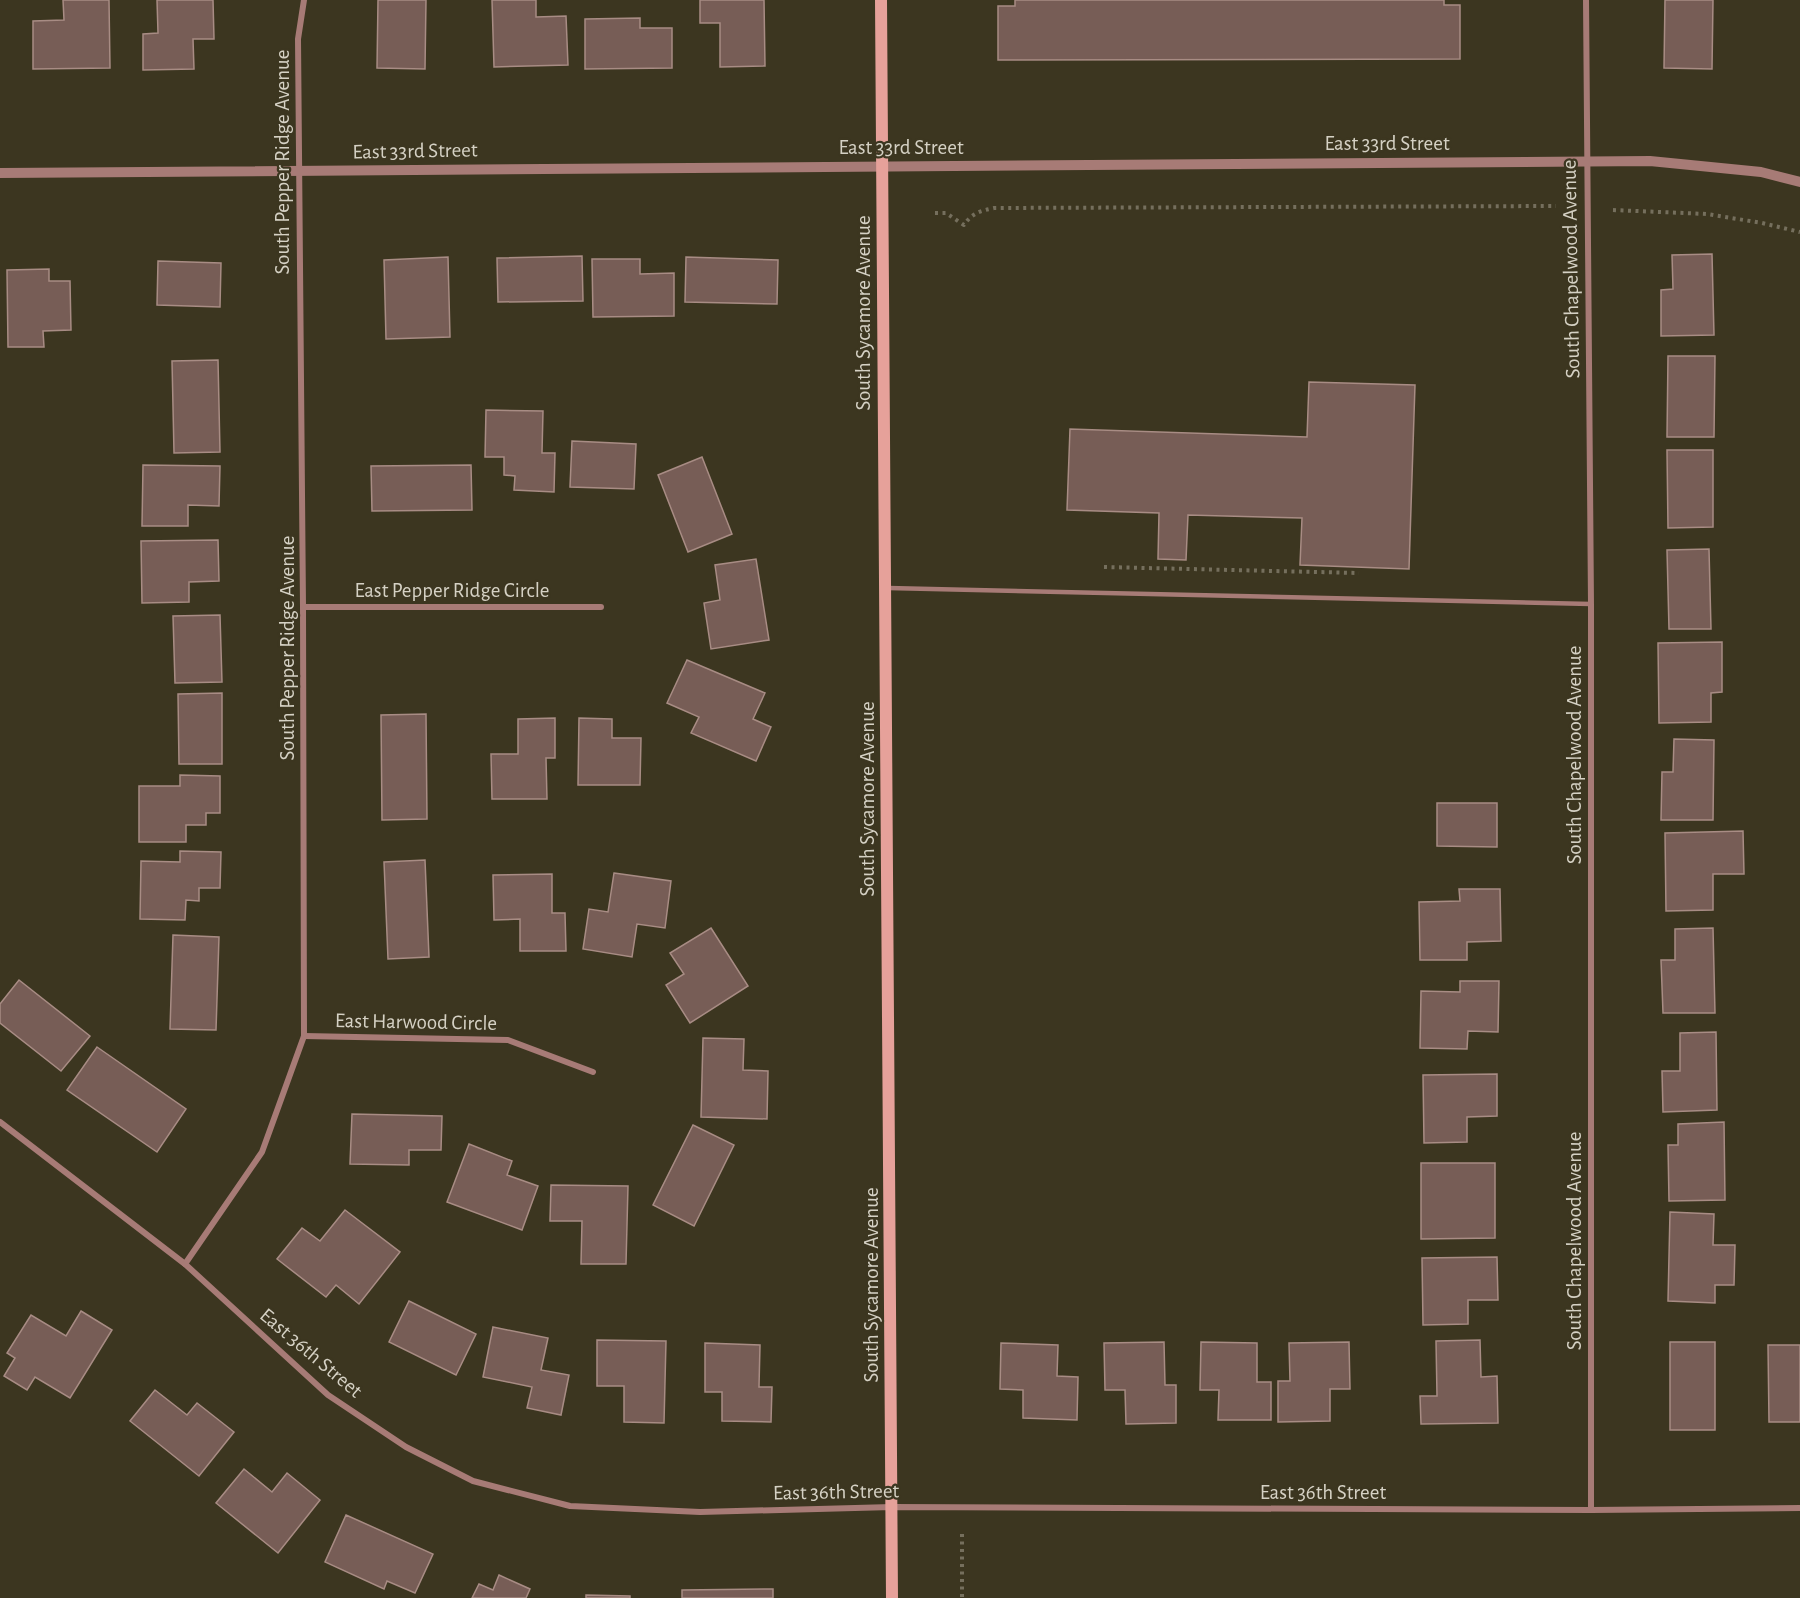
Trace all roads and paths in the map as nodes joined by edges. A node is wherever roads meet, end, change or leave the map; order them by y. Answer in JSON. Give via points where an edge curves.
{"nodes":[{"id":1,"x":304,"y":0,"type":"edge"},
{"id":2,"x":881,"y":0,"type":"edge"},
{"id":3,"x":1586,"y":0,"type":"edge"},
{"id":4,"x":1586,"y":162,"type":"junction"},
{"id":5,"x":881,"y":166,"type":"junction"},
{"id":6,"x":298,"y":172,"type":"junction"},
{"id":7,"x":0,"y":173,"type":"edge"},
{"id":8,"x":1800,"y":182,"type":"edge"},
{"id":9,"x":1556,"y":206,"type":"dead end"},
{"id":10,"x":1613,"y":210,"type":"dead end"},
{"id":11,"x":935,"y":213,"type":"dead end"},
{"id":12,"x":1800,"y":232,"type":"edge"},
{"id":13,"x":1104,"y":567,"type":"dead end"},
{"id":14,"x":1348,"y":567,"type":"dead end"},
{"id":15,"x":1348,"y":573,"type":"junction"},
{"id":16,"x":1359,"y":573,"type":"dead end"},
{"id":17,"x":885,"y":588,"type":"junction"},
{"id":18,"x":1591,"y":604,"type":"junction"},
{"id":19,"x":303,"y":607,"type":"junction"},
{"id":20,"x":601,"y":607,"type":"dead end"},
{"id":21,"x":304,"y":1036,"type":"junction"},
{"id":22,"x":593,"y":1072,"type":"dead end"},
{"id":23,"x":0,"y":1122,"type":"edge"},
{"id":24,"x":185,"y":1264,"type":"junction"},
{"id":25,"x":892,"y":1507,"type":"junction"},
{"id":26,"x":1800,"y":1508,"type":"edge"},
{"id":27,"x":1591,"y":1510,"type":"junction"},
{"id":28,"x":962,"y":1534,"type":"dead end"},
{"id":29,"x":892,"y":1598,"type":"edge"},
{"id":30,"x":962,"y":1598,"type":"edge"}],
"edges":[{"from":1,"to":6,"type":"street","name":"South Pepper Ridge Avenue","via":[[298,39]]},
{"from":2,"to":5,"type":"main road","name":"South Sycamore Avenue"},
{"from":3,"to":4,"type":"street","name":"South Chapelwood Avenue"},
{"from":4,"to":5,"type":"street","name":"East 33rd Street"},
{"from":4,"to":8,"type":"street","name":"East 33rd Street","via":[[1650,161],[1761,172]]},
{"from":4,"to":18,"type":"street","name":"South Chapelwood Avenue"},
{"from":5,"to":6,"type":"street","name":"East 33rd Street"},
{"from":5,"to":17,"type":"main road","name":"South Sycamore Avenue"},
{"from":6,"to":7,"type":"street","name":"East 33rd Street"},
{"from":6,"to":19,"type":"street","name":"South Pepper Ridge Avenue"},
{"from":9,"to":11,"type":"path","via":[[994,208],[969,216],[964,225],[946,213]]},
{"from":10,"to":12,"type":"path","via":[[1707,214]]},
{"from":13,"to":15,"type":"path"},
{"from":14,"to":15,"type":"path"},
{"from":15,"to":16,"type":"path"},
{"from":17,"to":18,"type":"lane"},
{"from":17,"to":25,"type":"main road","name":"South Sycamore Avenue"},
{"from":18,"to":27,"type":"street","name":"South Chapelwood Avenue"},
{"from":19,"to":20,"type":"street","name":"East Pepper Ridge Circle"},
{"from":19,"to":21,"type":"street","name":"South Pepper Ridge Avenue"},
{"from":21,"to":22,"type":"street","name":"East Harwood Circle","via":[[508,1040]]},
{"from":21,"to":24,"type":"street","name":"South Pepper Ridge Avenue","via":[[262,1152]]},
{"from":23,"to":24,"type":"street","name":"East 36th Street"},
{"from":24,"to":25,"type":"street","name":"East 36th Street","via":[[328,1395],[406,1447],[473,1481],[570,1506],[700,1512]]},
{"from":25,"to":27,"type":"street","name":"East 36th Street"},
{"from":25,"to":29,"type":"main road","name":"South Sycamore Avenue"},
{"from":26,"to":27,"type":"street","name":"East 36th Street"},
{"from":28,"to":30,"type":"path"}]}
